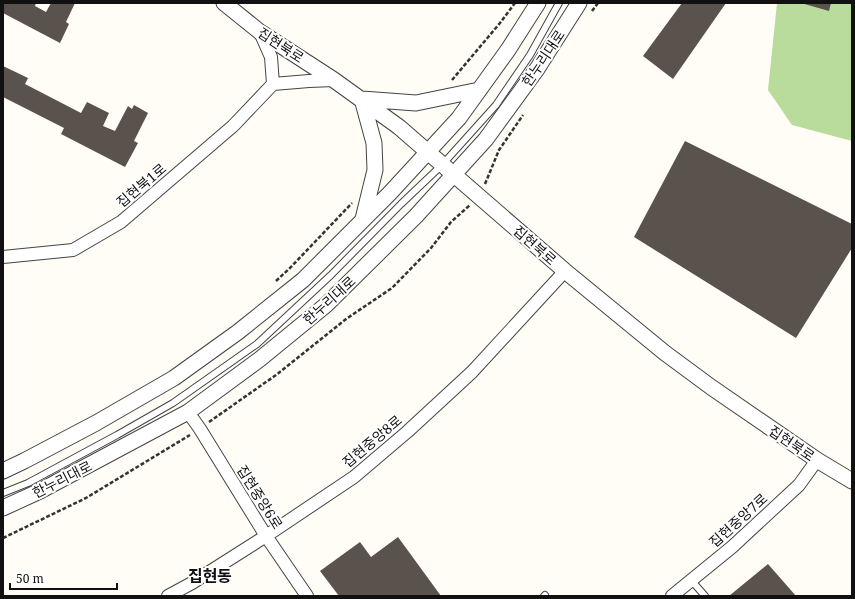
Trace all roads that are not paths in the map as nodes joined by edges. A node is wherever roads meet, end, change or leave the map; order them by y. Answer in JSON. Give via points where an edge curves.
{"nodes":[{"id":1,"x":224,"y":3,"type":"edge"},
{"id":2,"x":538,"y":3,"type":"edge"},
{"id":3,"x":559,"y":3,"type":"edge"},
{"id":4,"x":579,"y":3,"type":"edge"},
{"id":5,"x":260,"y":32,"type":"junction"},
{"id":6,"x":334,"y":80,"type":"junction"},
{"id":7,"x":273,"y":84,"type":"junction"},
{"id":8,"x":479,"y":90,"type":"junction"},
{"id":9,"x":362,"y":99,"type":"junction"},
{"id":10,"x":428,"y":152,"type":"junction"},
{"id":11,"x":442,"y":165,"type":"junction"},
{"id":12,"x":454,"y":174,"type":"junction"},
{"id":13,"x":362,"y":221,"type":"junction"},
{"id":14,"x":3,"y":257,"type":"edge"},
{"id":15,"x":565,"y":271,"type":"junction"},
{"id":16,"x":188,"y":412,"type":"junction"},
{"id":17,"x":817,"y":460,"type":"junction"},
{"id":18,"x":3,"y":471,"type":"edge"},
{"id":19,"x":852,"y":481,"type":"edge"},
{"id":20,"x":3,"y":493,"type":"edge"},
{"id":21,"x":3,"y":508,"type":"edge"},
{"id":22,"x":266,"y":536,"type":"junction"},
{"id":23,"x":691,"y":580,"type":"junction"},
{"id":24,"x":168,"y":596,"type":"edge"},
{"id":25,"x":307,"y":596,"type":"edge"},
{"id":26,"x":672,"y":596,"type":"edge"},
{"id":27,"x":705,"y":596,"type":"edge"}],
"edges":[{"from":1,"to":5,"type":"street","name":"집현북로"},
{"from":2,"to":8,"type":"street"},
{"from":3,"to":11,"type":"lane","via":[[530,54],[496,105]]},
{"from":4,"to":12,"type":"street","name":"한누리대로","via":[[537,68],[486,139]]},
{"from":5,"to":6,"type":"street","name":"집현북로"},
{"from":5,"to":7,"type":"street","via":[[272,57]]},
{"from":6,"to":7,"type":"street"},
{"from":6,"to":9,"type":"street","name":"집현북로"},
{"from":7,"to":14,"type":"street","name":"집현북1로","via":[[233,126],[121,222],[73,250]]},
{"from":8,"to":9,"type":"street","via":[[416,103]]},
{"from":8,"to":10,"type":"street","via":[[459,118]]},
{"from":9,"to":10,"type":"street","name":"집현북로"},
{"from":9,"to":13,"type":"street","via":[[374,142],[375,170]]},
{"from":10,"to":11,"type":"street","name":"집현북로"},
{"from":10,"to":13,"type":"street"},
{"from":11,"to":12,"type":"street","name":"집현북로"},
{"from":11,"to":20,"type":"lane","via":[[257,344],[167,406],[28,483]]},
{"from":12,"to":15,"type":"street","name":"집현북로"},
{"from":12,"to":16,"type":"street","name":"한누리대로","via":[[416,216],[326,305],[260,359]]},
{"from":13,"to":18,"type":"street","via":[[303,280],[238,332],[174,378],[96,423]]},
{"from":15,"to":17,"type":"street","name":"집현북로","via":[[665,353]]},
{"from":15,"to":22,"type":"street","name":"집현중앙8로","via":[[472,372],[407,432],[354,477]]},
{"from":16,"to":21,"type":"street","name":"한누리대로"},
{"from":16,"to":22,"type":"street","name":"집현중앙6로"},
{"from":17,"to":19,"type":"street","name":"집현북로"},
{"from":17,"to":23,"type":"street","name":"집현중앙7로","via":[[799,485],[732,547]]},
{"from":22,"to":24,"type":"street","name":"집현중앙8로"},
{"from":22,"to":25,"type":"street","name":"집현중앙6로"},
{"from":23,"to":26,"type":"street","name":"집현중앙7로"},
{"from":23,"to":27,"type":"lane"}]}
